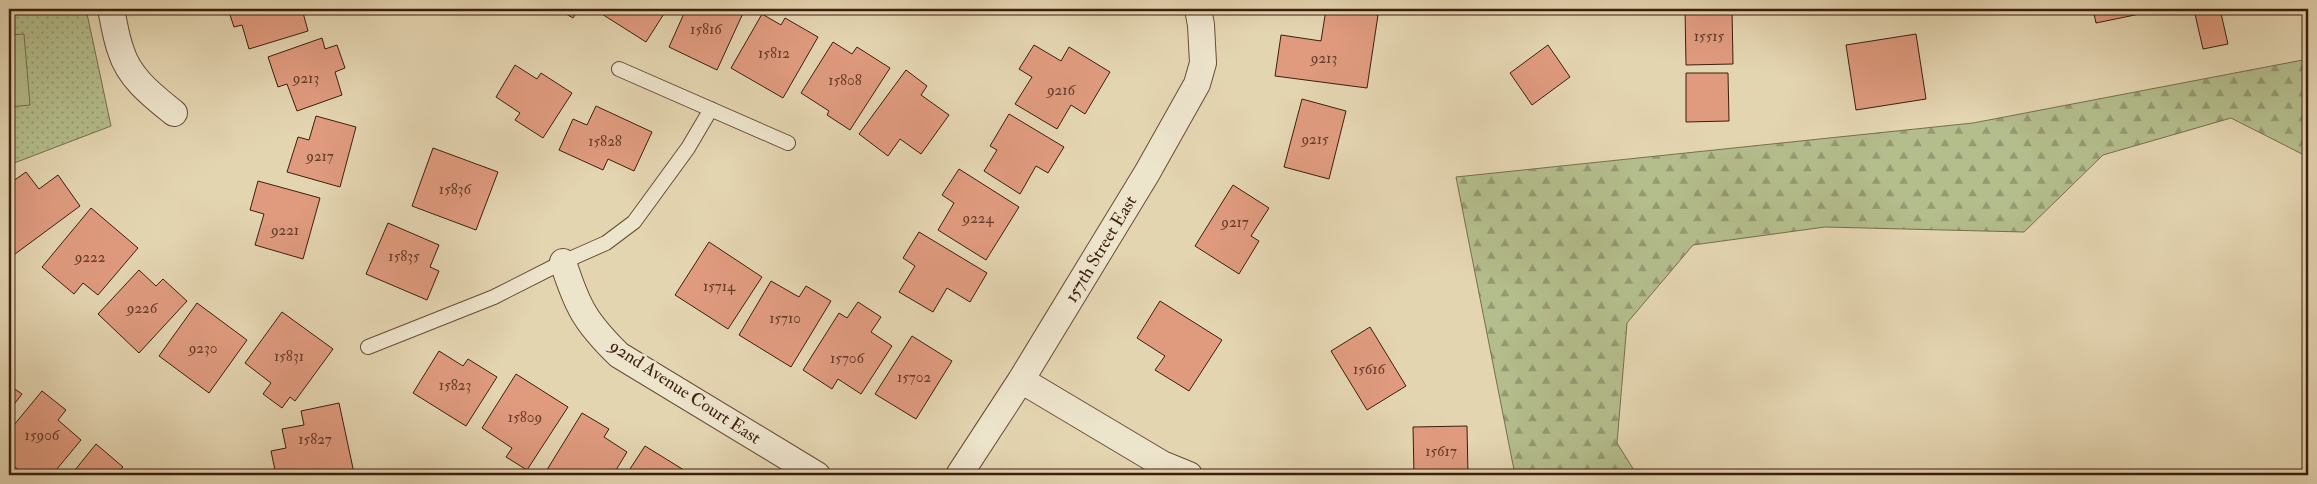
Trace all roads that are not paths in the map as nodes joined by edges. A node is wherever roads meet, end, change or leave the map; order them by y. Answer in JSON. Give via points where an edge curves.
{"nodes":[{"id":1,"x":111,"y":9,"type":"edge"},
{"id":2,"x":1198,"y":9,"type":"edge"},
{"id":3,"x":619,"y":69,"type":"dead end"},
{"id":4,"x":711,"y":109,"type":"junction"},
{"id":5,"x":174,"y":113,"type":"dead end"},
{"id":6,"x":788,"y":143,"type":"dead end"},
{"id":7,"x":563,"y":262,"type":"junction"},
{"id":8,"x":368,"y":348,"type":"dead end"},
{"id":9,"x":1020,"y":380,"type":"junction"},
{"id":10,"x":817,"y":475,"type":"edge"},
{"id":11,"x":959,"y":475,"type":"edge"},
{"id":12,"x":1189,"y":475,"type":"edge"}],
"edges":[{"from":1,"to":5,"type":"street","via":[[121,53],[130,71],[146,90]]},
{"from":2,"to":9,"type":"street","name":"157th Street East","via":[[1203,63],[1197,84]]},
{"from":3,"to":4,"type":"lane"},
{"from":4,"to":6,"type":"lane"},
{"from":4,"to":7,"type":"lane","via":[[688,148],[634,222],[606,243]]},
{"from":7,"to":8,"type":"lane","via":[[494,297]]},
{"from":7,"to":10,"type":"street","name":"92nd Avenue Court East","via":[[583,316],[619,355]]},
{"from":9,"to":11,"type":"street","name":"157th Street East"},
{"from":9,"to":12,"type":"street","via":[[1162,464]]}]}
